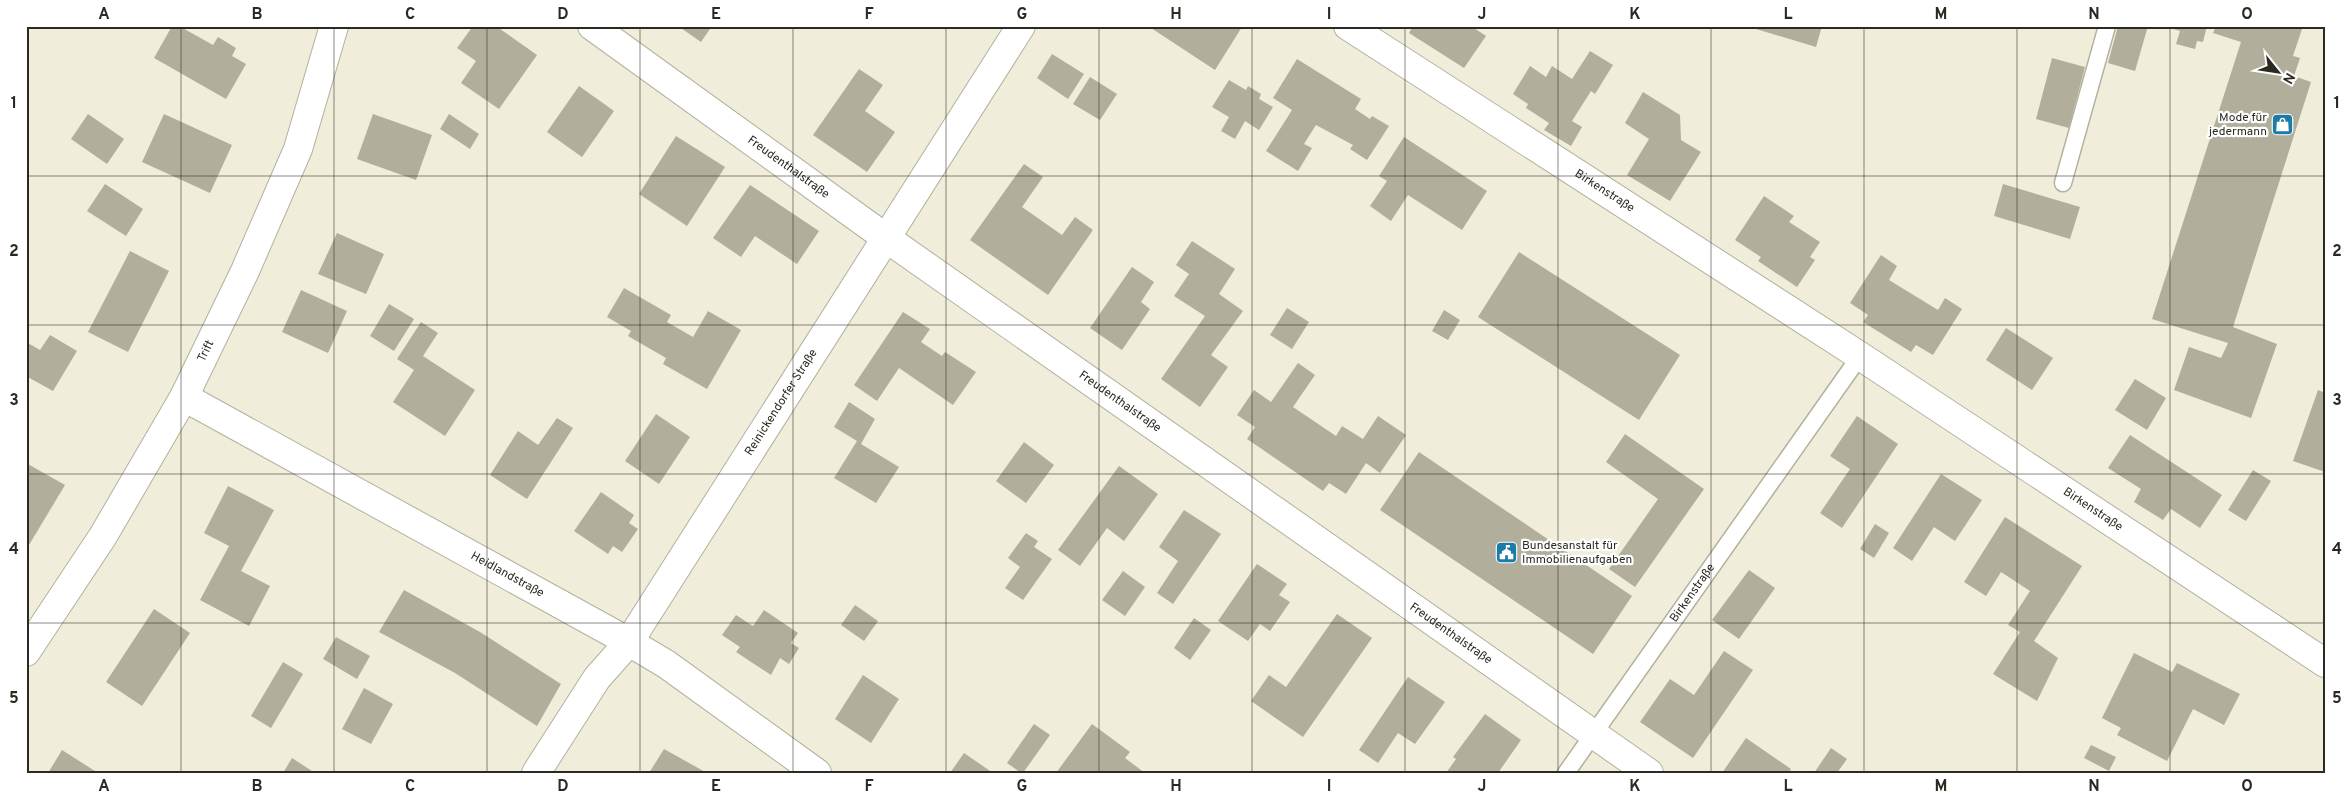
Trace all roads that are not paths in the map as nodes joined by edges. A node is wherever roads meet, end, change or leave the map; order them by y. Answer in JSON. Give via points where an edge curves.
{"nodes":[{"id":1,"x":334,"y":26,"type":"edge"},
{"id":2,"x":592,"y":26,"type":"edge"},
{"id":3,"x":1021,"y":26,"type":"edge"},
{"id":4,"x":1348,"y":26,"type":"edge"},
{"id":5,"x":2107,"y":26,"type":"edge"},
{"id":6,"x":2063,"y":183,"type":"dead end"},
{"id":7,"x":886,"y":238,"type":"junction"},
{"id":8,"x":1860,"y":356,"type":"junction"},
{"id":9,"x":184,"y":397,"type":"junction"},
{"id":10,"x":629,"y":642,"type":"junction"},
{"id":11,"x":26,"y":652,"type":"edge"},
{"id":12,"x":2325,"y":663,"type":"edge"},
{"id":13,"x":1595,"y":733,"type":"junction"},
{"id":14,"x":536,"y":773,"type":"edge"},
{"id":15,"x":817,"y":773,"type":"edge"},
{"id":16,"x":1566,"y":773,"type":"edge"},
{"id":17,"x":1649,"y":773,"type":"edge"}],
"edges":[{"from":1,"to":9,"type":"street","name":"Trift","via":[[298,149],[245,272]]},
{"from":2,"to":7,"type":"street","name":"Freudenthalstraße"},
{"from":3,"to":7,"type":"street","name":"Reinickendorfer Straße"},
{"from":4,"to":8,"type":"street","name":"Birkenstraße"},
{"from":5,"to":6,"type":"lane"},
{"from":7,"to":10,"type":"street","name":"Reinickendorfer Straße"},
{"from":7,"to":13,"type":"street","name":"Freudenthalstraße"},
{"from":8,"to":12,"type":"street","name":"Birkenstraße"},
{"from":8,"to":13,"type":"lane","name":"Birkenstraße"},
{"from":9,"to":10,"type":"street","name":"Heidlandstraße"},
{"from":9,"to":11,"type":"street","name":"Trift","via":[[103,536]]},
{"from":10,"to":14,"type":"street","name":"Reinickendorfer Straße","via":[[597,678]]},
{"from":10,"to":15,"type":"street","name":"Heidlandstraße","via":[[666,664]]},
{"from":13,"to":16,"type":"lane","name":"Birkenstraße"},
{"from":13,"to":17,"type":"street","name":"Freudenthalstraße"}]}
